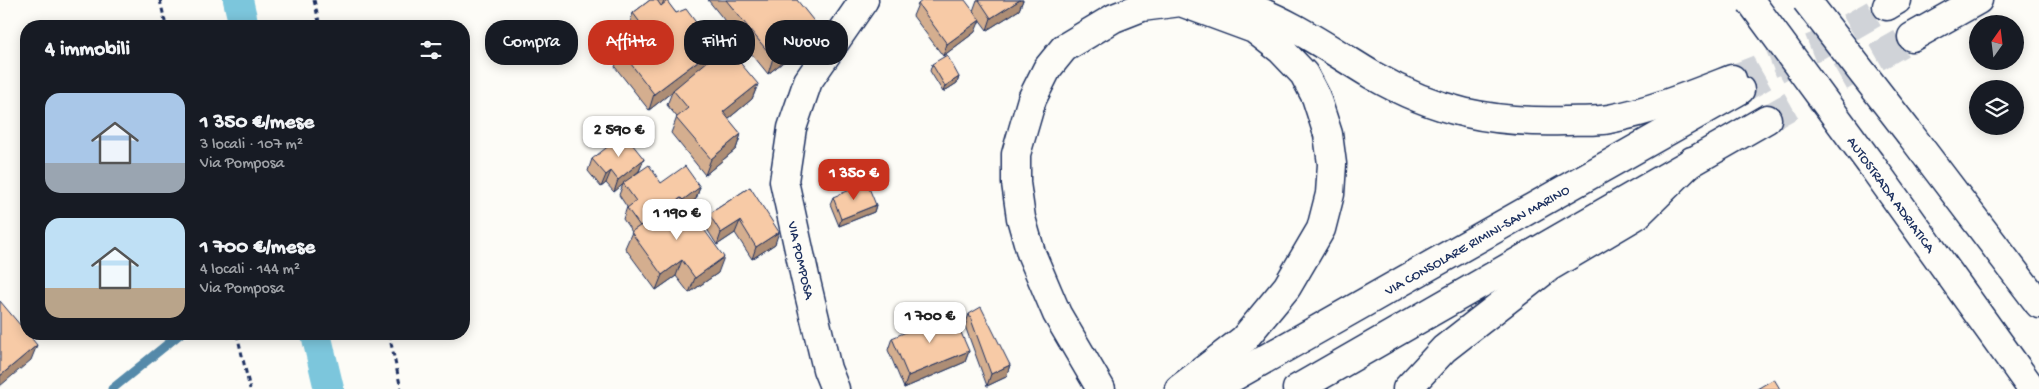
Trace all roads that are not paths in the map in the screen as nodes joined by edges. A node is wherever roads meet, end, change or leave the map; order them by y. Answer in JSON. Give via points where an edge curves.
{"nodes":[{"id":1,"x":864,"y":0,"type":"edge"},
{"id":2,"x":1205,"y":0,"type":"edge"},
{"id":3,"x":1806,"y":0,"type":"edge"},
{"id":4,"x":1978,"y":0,"type":"edge"},
{"id":5,"x":1189,"y":1,"type":"edge"},
{"id":6,"x":1750,"y":1,"type":"edge"},
{"id":7,"x":1912,"y":37,"type":"tunnel mouth"},
{"id":8,"x":1767,"y":119,"type":"tunnel mouth"},
{"id":9,"x":1692,"y":161,"type":"junction"},
{"id":10,"x":1876,"y":171,"type":"junction"},
{"id":11,"x":2039,"y":304,"type":"edge"},
{"id":12,"x":1095,"y":378,"type":"edge"},
{"id":13,"x":835,"y":389,"type":"edge"},
{"id":14,"x":1179,"y":389,"type":"edge"},
{"id":15,"x":1212,"y":389,"type":"edge"},
{"id":16,"x":1297,"y":389,"type":"edge"},
{"id":17,"x":1407,"y":389,"type":"edge"},
{"id":18,"x":2013,"y":389,"type":"edge"},
{"id":19,"x":2032,"y":389,"type":"edge"}],
"edges":[{"from":1,"to":13,"type":"main road","name":"VIA POMPOSA","via":[[808,81],[792,128],[784,181],[827,369]]},
{"from":2,"to":15,"type":"main road","name":"VIA CONSOLARE RIMINI-SAN MARINO","via":[[1237,4],[1270,16],[1417,97],[1454,111],[1496,119],[1529,122],[1608,120],[1736,84]]},
{"from":3,"to":11,"type":"main road","bridge":true},
{"from":4,"to":7,"type":"main road"},
{"from":5,"to":12,"type":"main road","via":[[1142,7],[1114,18],[1064,48],[1047,69],[1032,99],[1016,154],[1021,218],[1031,253],[1057,314]]},
{"from":5,"to":14,"type":"main road","via":[[1254,30],[1281,50],[1304,74],[1316,97],[1328,134],[1332,164],[1330,194],[1321,229],[1287,287],[1244,339]]},
{"from":6,"to":10,"type":"main road","name":"AUTOSTRADA ADRIATICA","bridge":true},
{"from":8,"to":9,"type":"main road"},
{"from":9,"to":16,"type":"main road"},
{"from":9,"to":17,"type":"main road","via":[[1637,215],[1549,267],[1444,349]]},
{"from":10,"to":18,"type":"main road","via":[[1945,294]]},
{"from":10,"to":19,"type":"main road","name":"AUTOSTRADA ADRIATICA"}]}
